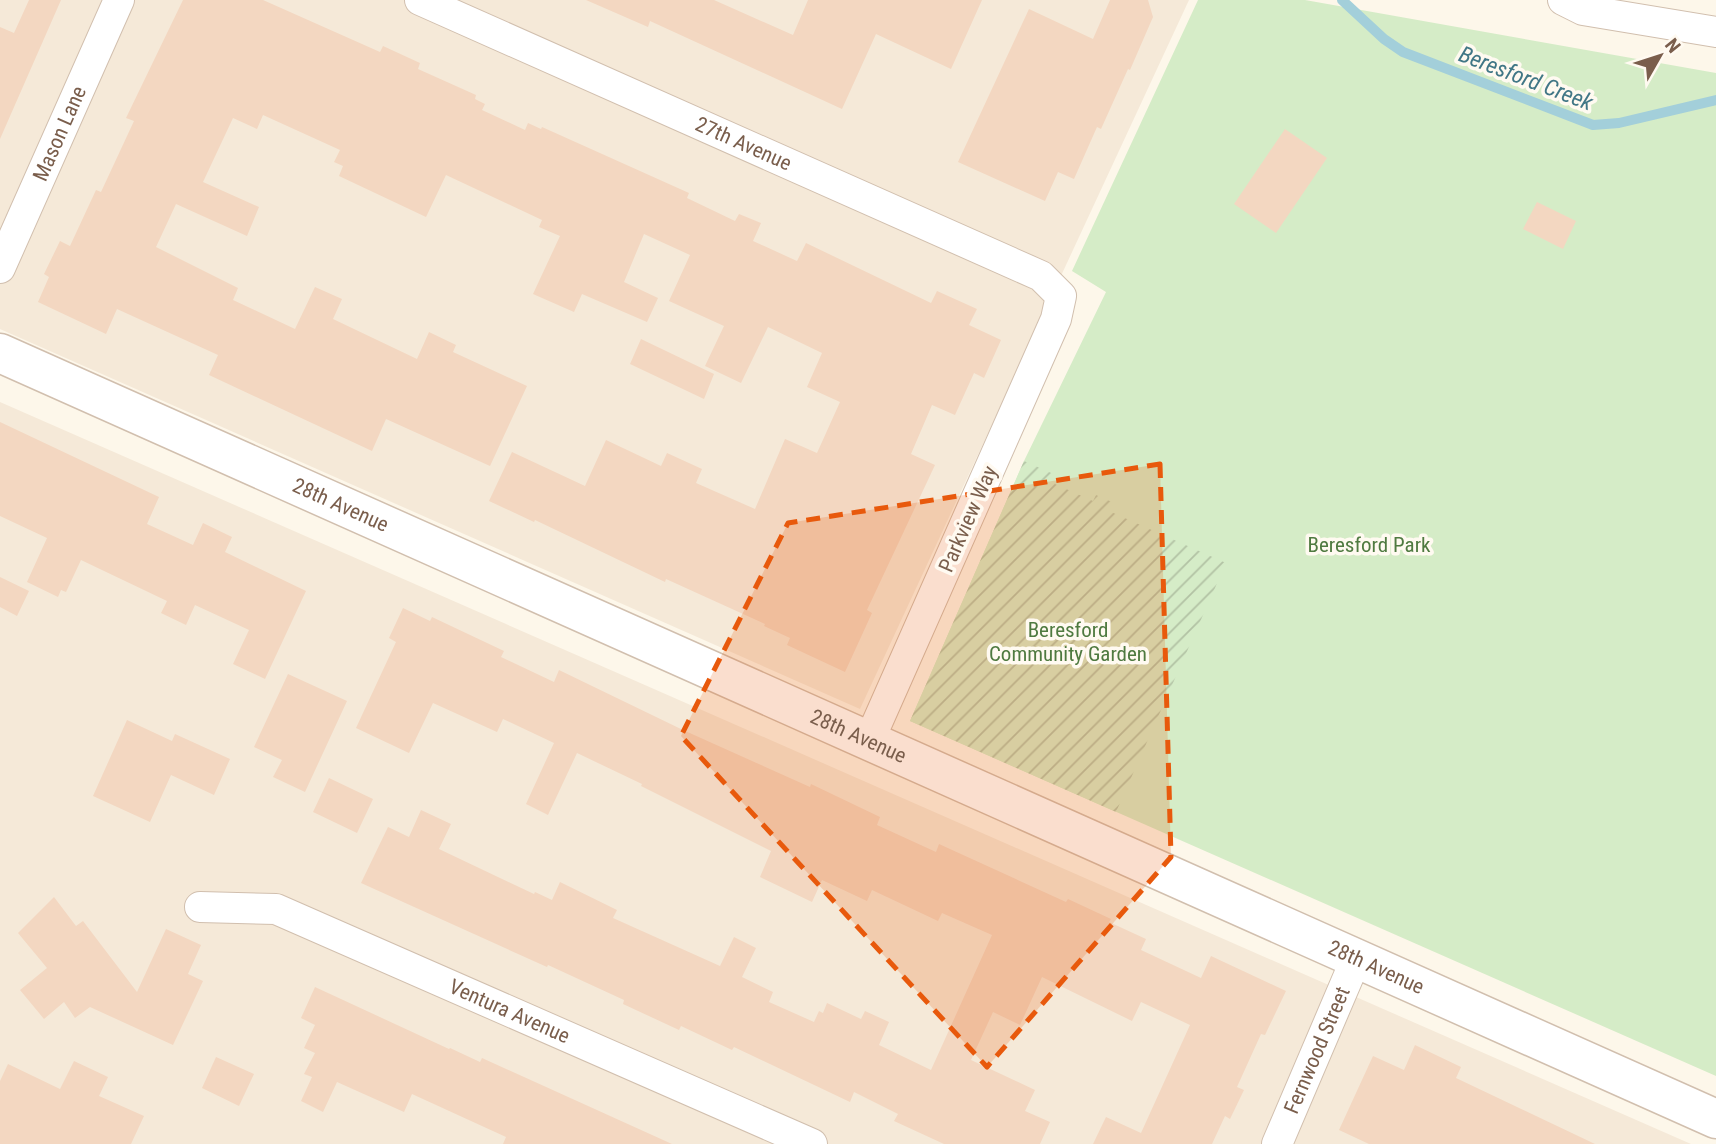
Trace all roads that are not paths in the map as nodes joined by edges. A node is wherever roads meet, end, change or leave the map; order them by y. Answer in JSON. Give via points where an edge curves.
{"nodes":[{"id":1,"x":119,"y":0,"type":"edge"},
{"id":2,"x":420,"y":0,"type":"edge"},
{"id":3,"x":1563,"y":0,"type":"edge"},
{"id":4,"x":1716,"y":33,"type":"edge"},
{"id":5,"x":0,"y":268,"type":"edge"},
{"id":6,"x":1061,"y":296,"type":"joint"},
{"id":7,"x":0,"y":352,"type":"edge"},
{"id":8,"x":869,"y":741,"type":"junction"},
{"id":9,"x":200,"y":907,"type":"dead end"},
{"id":10,"x":1356,"y":959,"type":"junction"},
{"id":11,"x":1716,"y":1119,"type":"edge"},
{"id":12,"x":812,"y":1144,"type":"edge"},
{"id":13,"x":1277,"y":1144,"type":"edge"}],
"edges":[{"from":1,"to":5,"type":"street","name":"Mason Lane"},
{"from":2,"to":6,"type":"street","name":"27th Avenue","via":[[1041,276]]},
{"from":3,"to":4,"type":"street","via":[[1583,10]]},
{"from":6,"to":8,"type":"street","name":"Parkview Way","via":[[1056,319]]},
{"from":7,"to":8,"type":"street","name":"28th Avenue"},
{"from":8,"to":10,"type":"street","name":"28th Avenue"},
{"from":9,"to":12,"type":"street","name":"Ventura Avenue","via":[[276,909]]},
{"from":10,"to":11,"type":"street","name":"28th Avenue"},
{"from":10,"to":13,"type":"street","name":"Fernwood Street"}]}
